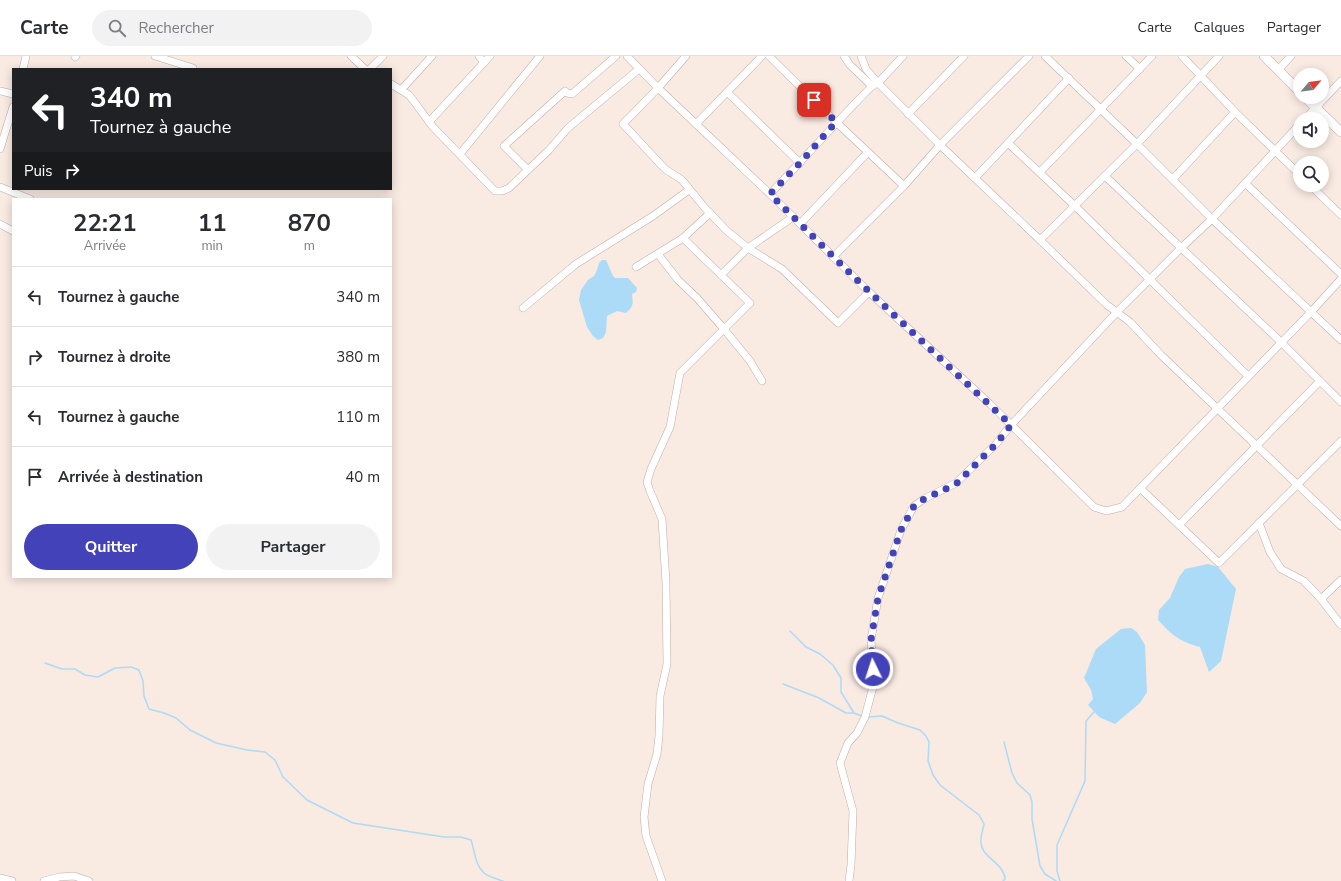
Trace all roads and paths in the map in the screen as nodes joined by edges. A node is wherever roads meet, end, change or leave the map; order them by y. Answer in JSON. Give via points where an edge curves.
{"nodes":[{"id":1,"x":26,"y":56,"type":"edge"},
{"id":2,"x":154,"y":56,"type":"edge"},
{"id":3,"x":351,"y":56,"type":"edge"},
{"id":4,"x":383,"y":56,"type":"edge"},
{"id":5,"x":432,"y":56,"type":"edge"},
{"id":6,"x":479,"y":56,"type":"edge"},
{"id":7,"x":490,"y":56,"type":"edge"},
{"id":8,"x":540,"y":56,"type":"edge"},
{"id":9,"x":616,"y":56,"type":"edge"},
{"id":10,"x":627,"y":56,"type":"edge"},
{"id":11,"x":686,"y":56,"type":"edge"},
{"id":12,"x":762,"y":56,"type":"edge"},
{"id":13,"x":769,"y":56,"type":"edge"},
{"id":14,"x":844,"y":56,"type":"edge"},
{"id":15,"x":861,"y":56,"type":"edge"},
{"id":16,"x":903,"y":56,"type":"edge"},
{"id":17,"x":964,"y":56,"type":"edge"},
{"id":18,"x":1029,"y":56,"type":"edge"},
{"id":19,"x":1046,"y":56,"type":"edge"},
{"id":20,"x":1126,"y":56,"type":"edge"},
{"id":21,"x":1152,"y":56,"type":"edge"},
{"id":22,"x":1182,"y":56,"type":"edge"},
{"id":23,"x":1219,"y":56,"type":"edge"},
{"id":24,"x":1264,"y":56,"type":"edge"},
{"id":25,"x":1291,"y":56,"type":"edge"},
{"id":26,"x":484,"y":63,"type":"junction"},
{"id":27,"x":23,"y":68,"type":"edge"},
{"id":28,"x":193,"y":68,"type":"edge"},
{"id":29,"x":364,"y":68,"type":"edge"},
{"id":30,"x":371,"y":68,"type":"edge"},
{"id":31,"x":1140,"y":68,"type":"junction"},
{"id":32,"x":639,"y":69,"type":"junction"},
{"id":33,"x":1278,"y":70,"type":"junction"},
{"id":34,"x":1200,"y":75,"type":"junction"},
{"id":35,"x":1069,"y":78,"type":"junction"},
{"id":36,"x":1341,"y":81,"type":"edge"},
{"id":37,"x":392,"y":85,"type":"edge"},
{"id":38,"x":875,"y":85,"type":"junction"},
{"id":39,"x":1293,"y":85,"type":"edge"},
{"id":40,"x":658,"y":88,"type":"junction"},
{"id":41,"x":401,"y":90,"type":"junction"},
{"id":42,"x":0,"y":91,"type":"edge"},
{"id":43,"x":727,"y":92,"type":"junction"},
{"id":44,"x":12,"y":94,"type":"edge"},
{"id":45,"x":1311,"y":104,"type":"edge"},
{"id":46,"x":1315,"y":108,"type":"junction"},
{"id":47,"x":12,"y":109,"type":"edge"},
{"id":48,"x":1101,"y":109,"type":"junction"},
{"id":49,"x":1236,"y":112,"type":"junction"},
{"id":50,"x":1311,"y":112,"type":"edge"},
{"id":51,"x":908,"y":114,"type":"junction"},
{"id":52,"x":430,"y":122,"type":"junction"},
{"id":53,"x":836,"y":122,"type":"junction"},
{"id":54,"x":696,"y":124,"type":"junction"},
{"id":55,"x":1293,"y":132,"type":"edge"},
{"id":56,"x":1341,"y":132,"type":"edge"},
{"id":57,"x":1008,"y":144,"type":"junction"},
{"id":58,"x":1137,"y":144,"type":"junction"},
{"id":59,"x":940,"y":145,"type":"junction"},
{"id":60,"x":0,"y":149,"type":"edge"},
{"id":61,"x":1275,"y":151,"type":"junction"},
{"id":62,"x":868,"y":152,"type":"junction"},
{"id":63,"x":460,"y":154,"type":"junction"},
{"id":64,"x":800,"y":163,"type":"junction"},
{"id":65,"x":1293,"y":168,"type":"edge"},
{"id":66,"x":528,"y":170,"type":"junction"},
{"id":67,"x":1040,"y":172,"type":"junction"},
{"id":68,"x":1105,"y":176,"type":"junction"},
{"id":69,"x":975,"y":178,"type":"junction"},
{"id":70,"x":1173,"y":179,"type":"junction"},
{"id":71,"x":1245,"y":183,"type":"junction"},
{"id":72,"x":904,"y":186,"type":"junction"},
{"id":73,"x":0,"y":187,"type":"edge"},
{"id":74,"x":689,"y":190,"type":"junction"},
{"id":75,"x":1317,"y":192,"type":"edge"},
{"id":76,"x":770,"y":194,"type":"junction"},
{"id":77,"x":28,"y":198,"type":"edge"},
{"id":78,"x":1075,"y":206,"type":"junction"},
{"id":79,"x":710,"y":213,"type":"junction"},
{"id":80,"x":1341,"y":214,"type":"edge"},
{"id":81,"x":793,"y":217,"type":"junction"},
{"id":82,"x":1212,"y":219,"type":"junction"},
{"id":83,"x":0,"y":224,"type":"edge"},
{"id":84,"x":800,"y":224,"type":"junction"},
{"id":85,"x":12,"y":230,"type":"edge"},
{"id":86,"x":683,"y":238,"type":"junction"},
{"id":87,"x":1040,"y":240,"type":"junction"},
{"id":88,"x":748,"y":248,"type":"junction"},
{"id":89,"x":1180,"y":248,"type":"junction"},
{"id":90,"x":658,"y":254,"type":"junction"},
{"id":91,"x":833,"y":257,"type":"junction"},
{"id":92,"x":636,"y":267,"type":"dead end"},
{"id":93,"x":1341,"y":274,"type":"edge"},
{"id":94,"x":721,"y":275,"type":"junction"},
{"id":95,"x":1150,"y":279,"type":"junction"},
{"id":96,"x":1341,"y":279,"type":"edge"},
{"id":97,"x":869,"y":292,"type":"junction"},
{"id":98,"x":523,"y":308,"type":"dead end"},
{"id":99,"x":1118,"y":312,"type":"junction"},
{"id":100,"x":1311,"y":312,"type":"junction"},
{"id":101,"x":724,"y":329,"type":"junction"},
{"id":102,"x":1341,"y":340,"type":"edge"},
{"id":103,"x":1281,"y":342,"type":"junction"},
{"id":104,"x":1248,"y":376,"type":"junction"},
{"id":105,"x":762,"y":381,"type":"dead end"},
{"id":106,"x":1320,"y":381,"type":"junction"},
{"id":107,"x":1341,"y":402,"type":"edge"},
{"id":108,"x":1218,"y":408,"type":"junction"},
{"id":109,"x":1011,"y":425,"type":"junction"},
{"id":110,"x":1341,"y":440,"type":"edge"},
{"id":111,"x":1258,"y":446,"type":"junction"},
{"id":112,"x":1298,"y":485,"type":"junction"},
{"id":113,"x":1140,"y":488,"type":"junction"},
{"id":114,"x":1259,"y":523,"type":"junction"},
{"id":115,"x":1179,"y":526,"type":"junction"},
{"id":116,"x":1341,"y":526,"type":"edge"},
{"id":117,"x":1341,"y":580,"type":"edge"},
{"id":118,"x":1321,"y":599,"type":"junction"},
{"id":119,"x":1341,"y":625,"type":"edge"},
{"id":120,"x":0,"y":878,"type":"edge"},
{"id":121,"x":12,"y":881,"type":"edge"},
{"id":122,"x":44,"y":881,"type":"edge"},
{"id":123,"x":89,"y":881,"type":"edge"},
{"id":124,"x":662,"y":881,"type":"edge"},
{"id":125,"x":848,"y":881,"type":"edge"}],
"edges":[{"from":1,"to":27,"type":"street"},
{"from":2,"to":28,"type":"street"},
{"from":3,"to":29,"type":"street"},
{"from":4,"to":30,"type":"street"},
{"from":5,"to":41,"type":"street"},
{"from":6,"to":26,"type":"street"},
{"from":7,"to":26,"type":"street"},
{"from":8,"to":63,"type":"street"},
{"from":9,"to":66,"type":"street","via":[[572,94],[565,91],[504,146]]},
{"from":10,"to":32,"type":"street"},
{"from":11,"to":40,"type":"street"},
{"from":12,"to":43,"type":"street"},
{"from":13,"to":53,"type":"street"},
{"from":14,"to":38,"type":"street","via":[[850,65]]},
{"from":15,"to":38,"type":"street"},
{"from":16,"to":38,"type":"street"},
{"from":17,"to":51,"type":"street"},
{"from":18,"to":59,"type":"street"},
{"from":19,"to":35,"type":"street"},
{"from":20,"to":31,"type":"street"},
{"from":21,"to":31,"type":"street"},
{"from":22,"to":34,"type":"street"},
{"from":23,"to":34,"type":"street"},
{"from":24,"to":33,"type":"street"},
{"from":25,"to":33,"type":"street"},
{"from":26,"to":52,"type":"street"},
{"from":31,"to":48,"type":"street"},
{"from":32,"to":40,"type":"street"},
{"from":32,"to":66,"type":"street","via":[[568,128]]},
{"from":33,"to":39,"type":"street"},
{"from":34,"to":49,"type":"street"},
{"from":34,"to":58,"type":"street"},
{"from":35,"to":48,"type":"street"},
{"from":35,"to":57,"type":"street"},
{"from":36,"to":46,"type":"street"},
{"from":37,"to":41,"type":"street"},
{"from":38,"to":51,"type":"street"},
{"from":38,"to":53,"type":"street"},
{"from":40,"to":54,"type":"street"},
{"from":40,"to":74,"type":"street","via":[[624,124],[665,169],[682,180]]},
{"from":41,"to":52,"type":"street","via":[[413,100]]},
{"from":42,"to":44,"type":"street"},
{"from":43,"to":54,"type":"street"},
{"from":43,"to":64,"type":"street"},
{"from":45,"to":46,"type":"street"},
{"from":46,"to":50,"type":"street"},
{"from":46,"to":56,"type":"street"},
{"from":47,"to":60,"type":"street"},
{"from":48,"to":58,"type":"street"},
{"from":48,"to":67,"type":"street"},
{"from":49,"to":61,"type":"street"},
{"from":49,"to":70,"type":"street"},
{"from":51,"to":59,"type":"street"},
{"from":52,"to":63,"type":"street"},
{"from":53,"to":62,"type":"street"},
{"from":53,"to":64,"type":"street"},
{"from":54,"to":76,"type":"street"},
{"from":55,"to":61,"type":"street"},
{"from":57,"to":67,"type":"street"},
{"from":57,"to":69,"type":"street"},
{"from":58,"to":68,"type":"street"},
{"from":58,"to":70,"type":"street"},
{"from":59,"to":69,"type":"street"},
{"from":59,"to":72,"type":"street"},
{"from":61,"to":65,"type":"street"},
{"from":61,"to":71,"type":"street"},
{"from":62,"to":72,"type":"street"},
{"from":62,"to":84,"type":"street"},
{"from":63,"to":66,"type":"street","via":[[496,191],[509,188]]},
{"from":64,"to":76,"type":"street"},
{"from":67,"to":78,"type":"street"},
{"from":68,"to":78,"type":"street"},
{"from":68,"to":89,"type":"street"},
{"from":69,"to":87,"type":"street"},
{"from":70,"to":82,"type":"street"},
{"from":71,"to":82,"type":"street"},
{"from":71,"to":93,"type":"street"},
{"from":72,"to":91,"type":"street"},
{"from":73,"to":77,"type":"street"},
{"from":74,"to":79,"type":"street"},
{"from":74,"to":98,"type":"street","via":[[653,216],[576,264]]},
{"from":75,"to":80,"type":"street"},
{"from":76,"to":81,"type":"street"},
{"from":78,"to":87,"type":"street"},
{"from":78,"to":95,"type":"street"},
{"from":79,"to":86,"type":"street"},
{"from":79,"to":88,"type":"street"},
{"from":81,"to":84,"type":"street"},
{"from":81,"to":88,"type":"street"},
{"from":82,"to":89,"type":"street"},
{"from":82,"to":100,"type":"street"},
{"from":83,"to":85,"type":"street"},
{"from":84,"to":91,"type":"street"},
{"from":86,"to":90,"type":"street"},
{"from":86,"to":94,"type":"street"},
{"from":87,"to":99,"type":"street","via":[[1107,305]]},
{"from":88,"to":94,"type":"street"},
{"from":88,"to":97,"type":"street","via":[[782,269],[838,323]]},
{"from":89,"to":95,"type":"street"},
{"from":89,"to":103,"type":"street"},
{"from":90,"to":92,"type":"street"},
{"from":90,"to":101,"type":"street","via":[[678,280]]},
{"from":91,"to":97,"type":"street"},
{"from":94,"to":101,"type":"street","via":[[750,303]]},
{"from":95,"to":99,"type":"street"},
{"from":95,"to":104,"type":"street"},
{"from":96,"to":100,"type":"street"},
{"from":97,"to":109,"type":"street"},
{"from":99,"to":108,"type":"street"},
{"from":99,"to":109,"type":"street"},
{"from":100,"to":102,"type":"street"},
{"from":100,"to":103,"type":"street"},
{"from":101,"to":105,"type":"street","via":[[750,361]]},
{"from":101,"to":124,"type":"street","via":[[680,373],[670,427],[647,482],[662,519],[667,664],[660,696],[657,754],[648,784],[644,817],[646,836]]},
{"from":103,"to":104,"type":"street"},
{"from":103,"to":106,"type":"street"},
{"from":104,"to":108,"type":"street"},
{"from":106,"to":107,"type":"street"},
{"from":106,"to":111,"type":"street"},
{"from":108,"to":111,"type":"street"},
{"from":108,"to":113,"type":"street"},
{"from":109,"to":113,"type":"street","via":[[1094,507],[1106,511],[1122,507]]},
{"from":109,"to":125,"type":"street","via":[[956,484],[914,506],[901,530],[878,598],[871,640],[874,683],[869,704],[865,719],[858,733],[848,743],[840,763],[853,811]]},
{"from":110,"to":112,"type":"street"},
{"from":111,"to":112,"type":"street"},
{"from":111,"to":115,"type":"street"},
{"from":112,"to":114,"type":"street"},
{"from":112,"to":116,"type":"street"},
{"from":113,"to":115,"type":"street"},
{"from":114,"to":115,"type":"street","via":[[1219,563]]},
{"from":114,"to":118,"type":"street","via":[[1270,552],[1281,569],[1304,581]]},
{"from":117,"to":118,"type":"street"},
{"from":118,"to":119,"type":"street"},
{"from":120,"to":121,"type":"street"},
{"from":122,"to":123,"type":"street","via":[[74,876]]}]}
